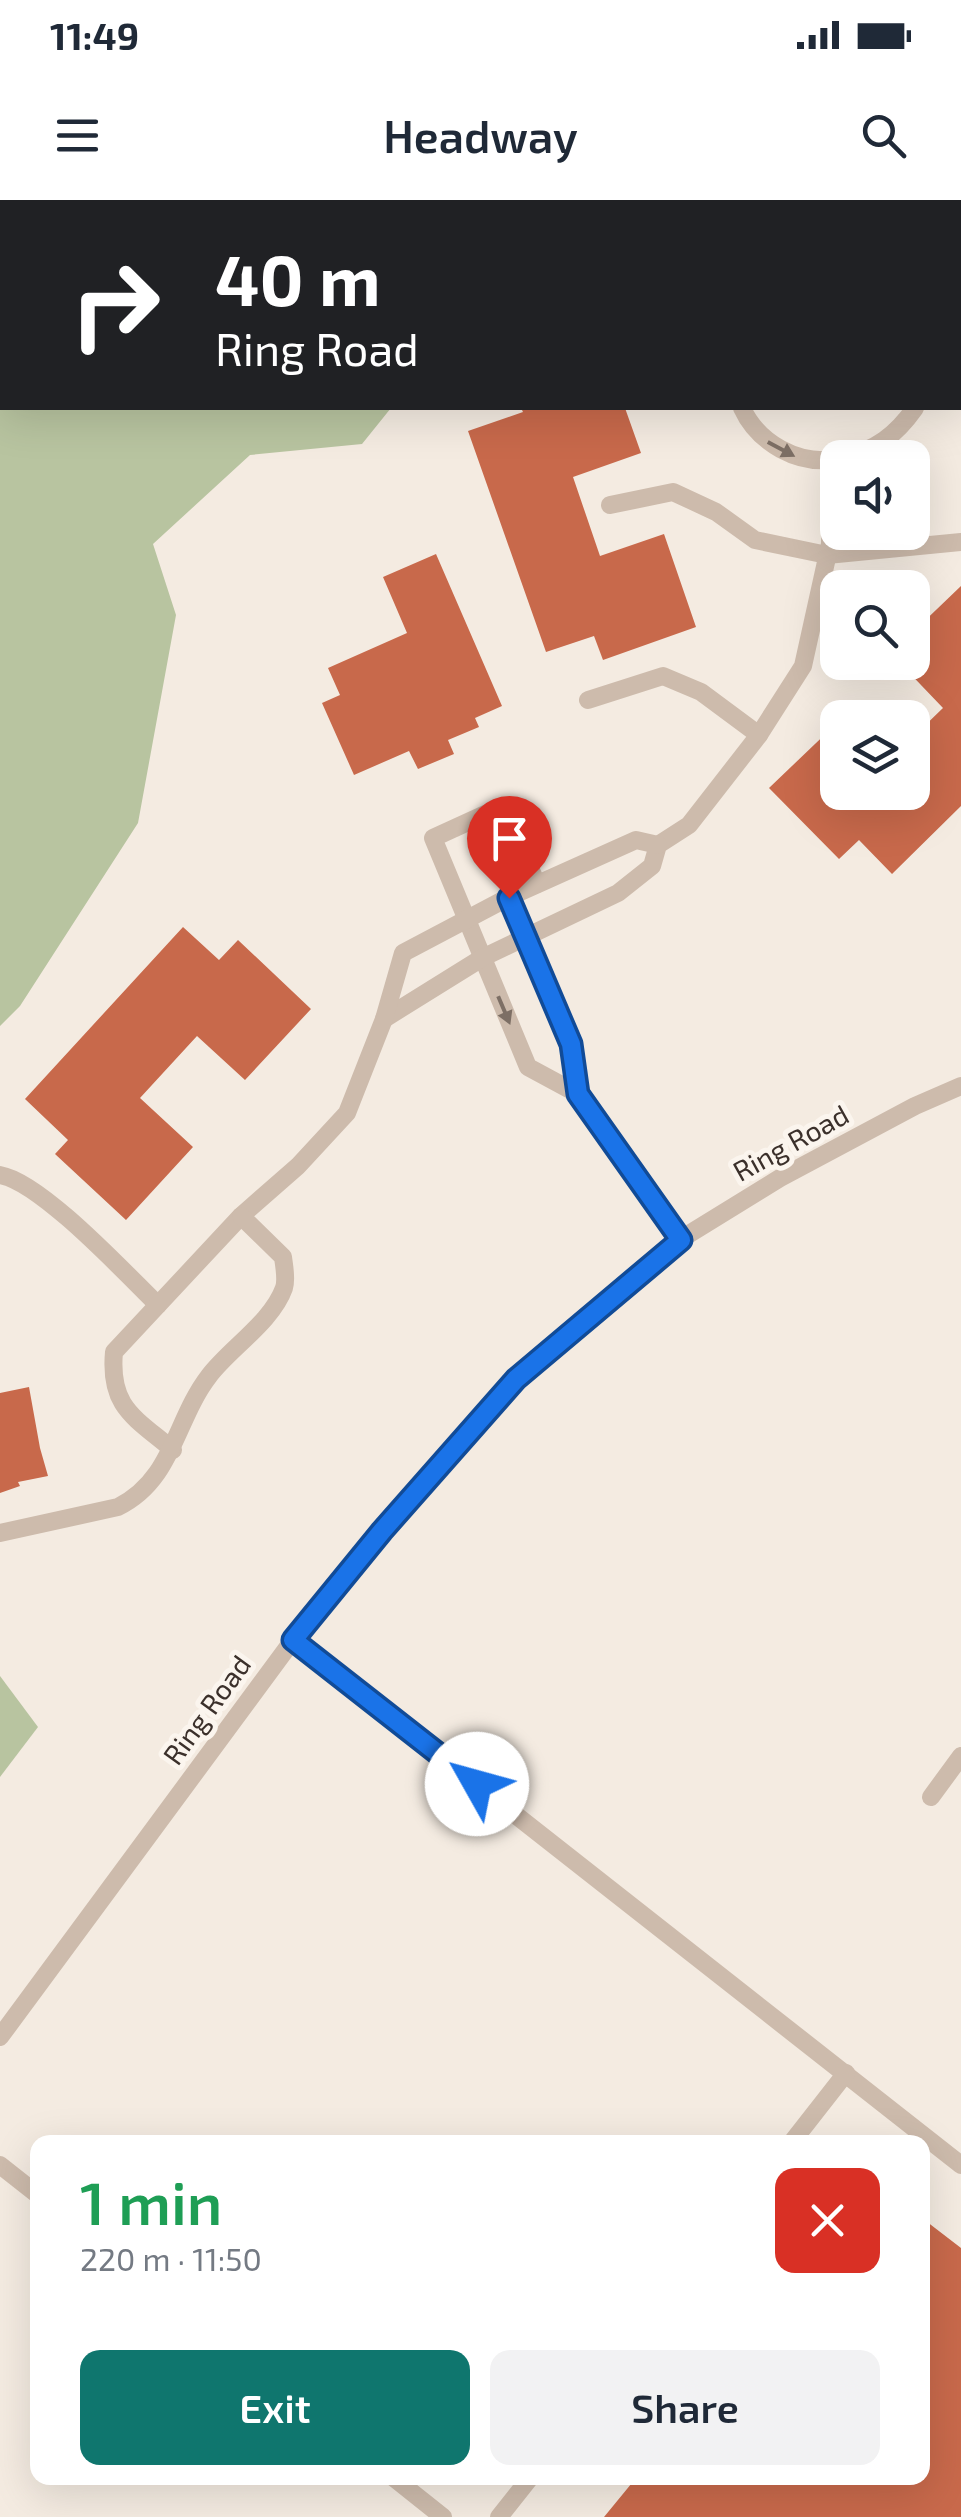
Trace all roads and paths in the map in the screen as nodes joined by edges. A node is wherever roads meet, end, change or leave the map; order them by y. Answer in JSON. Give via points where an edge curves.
{"nodes":[{"id":1,"x":743,"y":410,"type":"edge"},
{"id":2,"x":914,"y":410,"type":"edge"},
{"id":3,"x":885,"y":440,"type":"edge"},
{"id":4,"x":820,"y":458,"type":"edge"},
{"id":5,"x":610,"y":506,"type":"dead end"},
{"id":6,"x":961,"y":542,"type":"edge"},
{"id":7,"x":828,"y":550,"type":"edge"},
{"id":8,"x":827,"y":555,"type":"junction"},
{"id":9,"x":588,"y":700,"type":"dead end"},
{"id":10,"x":758,"y":736,"type":"junction"},
{"id":11,"x":658,"y":845,"type":"junction"},
{"id":12,"x":537,"y":884,"type":"junction"},
{"id":13,"x":509,"y":898,"type":"junction"},
{"id":14,"x":466,"y":920,"type":"junction"},
{"id":15,"x":526,"y":936,"type":"junction"},
{"id":16,"x":482,"y":958,"type":"junction"},
{"id":17,"x":384,"y":1018,"type":"junction"},
{"id":18,"x":961,"y":1086,"type":"edge"},
{"id":19,"x":578,"y":1094,"type":"junction"},
{"id":20,"x":0,"y":1175,"type":"edge"},
{"id":21,"x":241,"y":1216,"type":"junction"},
{"id":22,"x":681,"y":1240,"type":"junction"},
{"id":23,"x":158,"y":1304,"type":"junction"},
{"id":24,"x":172,"y":1450,"type":"junction"},
{"id":25,"x":0,"y":1533,"type":"edge"},
{"id":26,"x":293,"y":1640,"type":"junction"},
{"id":27,"x":961,"y":1756,"type":"edge"},
{"id":28,"x":931,"y":1797,"type":"dead end"},
{"id":29,"x":0,"y":2036,"type":"edge"},
{"id":30,"x":846,"y":2073,"type":"junction"},
{"id":31,"x":797,"y":2135,"type":"edge"},
{"id":32,"x":924,"y":2135,"type":"edge"},
{"id":33,"x":930,"y":2140,"type":"edge"},
{"id":34,"x":0,"y":2165,"type":"edge"},
{"id":35,"x":961,"y":2165,"type":"edge"},
{"id":36,"x":30,"y":2189,"type":"edge"},
{"id":37,"x":403,"y":2485,"type":"edge"},
{"id":38,"x":524,"y":2485,"type":"edge"},
{"id":39,"x":443,"y":2517,"type":"edge"},
{"id":40,"x":498,"y":2517,"type":"edge"}],
"edges":[{"from":1,"to":4,"type":"lane","one_way":true,"via":[[763,439],[794,456]]},
{"from":2,"to":3,"type":"lane"},
{"from":5,"to":8,"type":"lane","via":[[672,492],[755,540]]},
{"from":6,"to":8,"type":"lane"},
{"from":7,"to":8,"type":"lane"},
{"from":8,"to":10,"type":"lane","via":[[803,666]]},
{"from":9,"to":10,"type":"lane","via":[[663,676],[701,692]]},
{"from":10,"to":11,"type":"lane","via":[[689,825]]},
{"from":11,"to":12,"type":"lane","via":[[636,840]]},
{"from":11,"to":15,"type":"lane","via":[[652,866],[618,893]]},
{"from":12,"to":13,"type":"lane"},
{"from":12,"to":14,"type":"lane","via":[[503,806],[433,838]]},
{"from":13,"to":14,"type":"lane"},
{"from":13,"to":15,"type":"lane"},
{"from":14,"to":16,"type":"lane"},
{"from":14,"to":17,"type":"lane","via":[[403,954]]},
{"from":15,"to":16,"type":"lane"},
{"from":15,"to":19,"type":"lane","via":[[571,1044]]},
{"from":16,"to":17,"type":"lane"},
{"from":16,"to":19,"type":"lane","one_way":true,"via":[[528,1067]]},
{"from":17,"to":21,"type":"lane","via":[[347,1113]]},
{"from":18,"to":22,"type":"lane","name":"Ring Road","via":[[780,1178]]},
{"from":19,"to":22,"type":"lane"},
{"from":20,"to":23,"type":"lane","via":[[50,1205]]},
{"from":21,"to":23,"type":"lane"},
{"from":21,"to":24,"type":"lane","via":[[284,1257],[285,1286],[254,1332],[210,1374]]},
{"from":22,"to":26,"type":"lane","name":"Ring Road","via":[[516,1379]]},
{"from":23,"to":24,"type":"lane","via":[[114,1352],[112,1380],[126,1410]]},
{"from":24,"to":25,"type":"lane","via":[[160,1474],[118,1507]]},
{"from":26,"to":29,"type":"lane","name":"Ring Road"},
{"from":26,"to":30,"type":"lane"},
{"from":27,"to":28,"type":"lane"},
{"from":30,"to":31,"type":"lane"},
{"from":30,"to":32,"type":"lane"},
{"from":33,"to":35,"type":"lane"},
{"from":34,"to":36,"type":"lane"},
{"from":37,"to":39,"type":"lane"},
{"from":38,"to":40,"type":"lane"}]}
